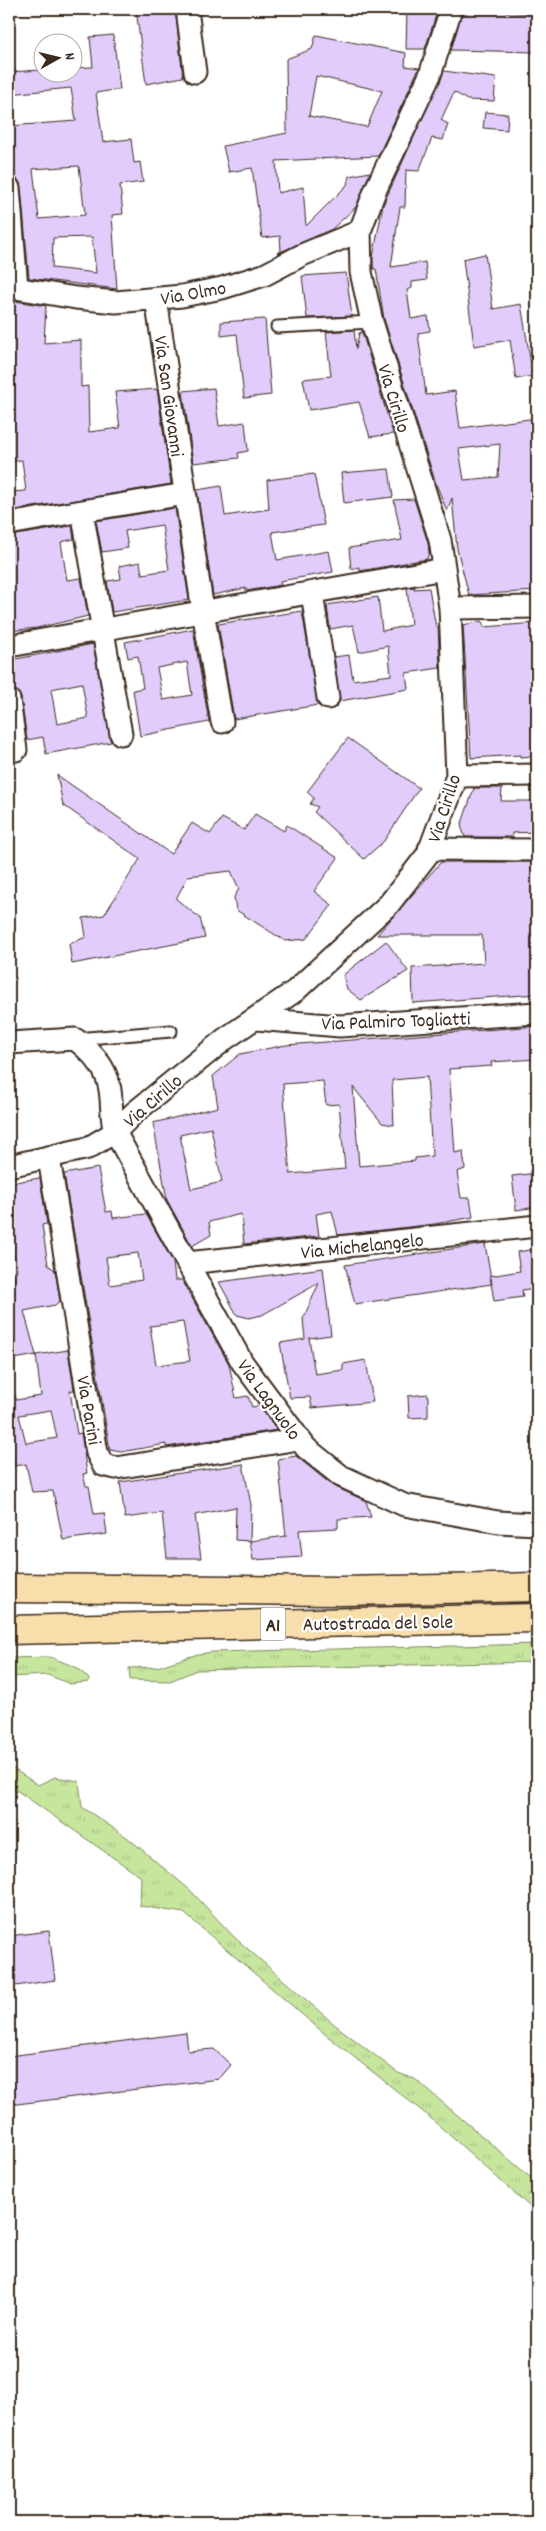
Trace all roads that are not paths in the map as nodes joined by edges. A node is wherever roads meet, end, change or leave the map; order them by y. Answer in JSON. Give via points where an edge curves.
{"nodes":[{"id":1,"x":187,"y":9,"type":"edge"},
{"id":2,"x":451,"y":9,"type":"edge"},
{"id":3,"x":195,"y":72,"type":"dead end"},
{"id":4,"x":9,"y":188,"type":"edge"},
{"id":5,"x":360,"y":231,"type":"junction"},
{"id":6,"x":13,"y":288,"type":"edge"},
{"id":7,"x":156,"y":299,"type":"junction"},
{"id":8,"x":372,"y":322,"type":"junction"},
{"id":9,"x":277,"y":327,"type":"dead end"},
{"id":10,"x":185,"y":494,"type":"junction"},
{"id":11,"x":82,"y":510,"type":"junction"},
{"id":12,"x":9,"y":524,"type":"edge"},
{"id":13,"x":444,"y":569,"type":"junction"},
{"id":14,"x":312,"y":593,"type":"junction"},
{"id":15,"x":537,"y":607,"type":"edge"},
{"id":16,"x":450,"y":608,"type":"junction"},
{"id":17,"x":203,"y":611,"type":"junction"},
{"id":18,"x":101,"y":629,"type":"junction"},
{"id":19,"x":9,"y":646,"type":"edge"},
{"id":20,"x":328,"y":698,"type":"dead end"},
{"id":21,"x":9,"y":700,"type":"edge"},
{"id":22,"x":222,"y":722,"type":"dead end"},
{"id":23,"x":121,"y":734,"type":"dead end"},
{"id":24,"x":16,"y":750,"type":"dead end"},
{"id":25,"x":537,"y":775,"type":"edge"},
{"id":26,"x":457,"y":776,"type":"junction"},
{"id":27,"x":429,"y":849,"type":"junction"},
{"id":28,"x":537,"y":850,"type":"edge"},
{"id":29,"x":537,"y":1013,"type":"edge"},
{"id":30,"x":256,"y":1019,"type":"junction"},
{"id":31,"x":171,"y":1031,"type":"dead end"},
{"id":32,"x":74,"y":1039,"type":"junction"},
{"id":33,"x":9,"y":1043,"type":"edge"},
{"id":34,"x":115,"y":1132,"type":"junction"},
{"id":35,"x":49,"y":1158,"type":"junction"},
{"id":36,"x":9,"y":1166,"type":"edge"},
{"id":37,"x":537,"y":1226,"type":"edge"},
{"id":38,"x":187,"y":1263,"type":"junction"},
{"id":39,"x":299,"y":1439,"type":"junction"},
{"id":40,"x":537,"y":1524,"type":"edge"},
{"id":41,"x":537,"y":1587,"type":"edge"},
{"id":42,"x":9,"y":1588,"type":"edge"},
{"id":43,"x":537,"y":1618,"type":"edge"},
{"id":44,"x":9,"y":1630,"type":"edge"}],
"edges":[{"from":1,"to":3,"type":"street"},
{"from":2,"to":5,"type":"street","name":"Via Cirillo","via":[[430,75],[375,191]]},
{"from":4,"to":6,"type":"street","name":"Via Olmo"},
{"from":5,"to":7,"type":"street","name":"Via Olmo","via":[[264,275],[222,288]]},
{"from":5,"to":8,"type":"street","name":"Via Cirillo","via":[[361,272]]},
{"from":6,"to":7,"type":"street","name":"Via Olmo","via":[[116,302]]},
{"from":7,"to":10,"type":"street","name":"Via San Giovanni"},
{"from":8,"to":9,"type":"lane"},
{"from":8,"to":13,"type":"street","name":"Via Cirillo","via":[[440,540]]},
{"from":10,"to":11,"type":"street"},
{"from":10,"to":17,"type":"street","name":"Via San Giovanni"},
{"from":11,"to":12,"type":"street"},
{"from":11,"to":18,"type":"street"},
{"from":13,"to":14,"type":"street"},
{"from":13,"to":16,"type":"street","name":"Via Cirillo"},
{"from":14,"to":17,"type":"street"},
{"from":14,"to":20,"type":"street"},
{"from":15,"to":16,"type":"street"},
{"from":16,"to":26,"type":"street","name":"Via Cirillo"},
{"from":17,"to":18,"type":"street"},
{"from":17,"to":22,"type":"street","name":"Via San Giovanni"},
{"from":18,"to":19,"type":"street"},
{"from":18,"to":23,"type":"street"},
{"from":21,"to":24,"type":"street"},
{"from":25,"to":26,"type":"street"},
{"from":26,"to":27,"type":"street","name":"Via Cirillo"},
{"from":27,"to":28,"type":"street"},
{"from":27,"to":30,"type":"street","name":"Via Cirillo","via":[[389,904],[295,991]]},
{"from":29,"to":30,"type":"street","name":"Via Palmiro Togliatti","via":[[340,1026]]},
{"from":30,"to":34,"type":"street","name":"Via Cirillo","via":[[224,1039]]},
{"from":31,"to":32,"type":"lane"},
{"from":32,"to":33,"type":"street"},
{"from":32,"to":34,"type":"street","name":"Via Cirillo","via":[[91,1052],[103,1068],[109,1085]]},
{"from":34,"to":35,"type":"street","name":"Via Cirillo","via":[[88,1148]]},
{"from":34,"to":38,"type":"street","name":"Via Lagnuolo"},
{"from":35,"to":36,"type":"street","name":"Via Cirillo"},
{"from":35,"to":39,"type":"street","name":"Via Parini","via":[[97,1453],[103,1465],[116,1468]]},
{"from":37,"to":38,"type":"street","name":"Via Michelangelo"},
{"from":38,"to":39,"type":"street","name":"Via Lagnuolo","via":[[242,1362]]},
{"from":39,"to":40,"type":"street","name":"Via Lagnuolo","via":[[341,1476],[404,1505],[498,1522]]},
{"from":41,"to":42,"type":"highway","name":"Autostrada del Sole","number":"A1","via":[[342,1591]]},
{"from":43,"to":44,"type":"highway","name":"Autostrada del Sole","number":"A1"}]}
